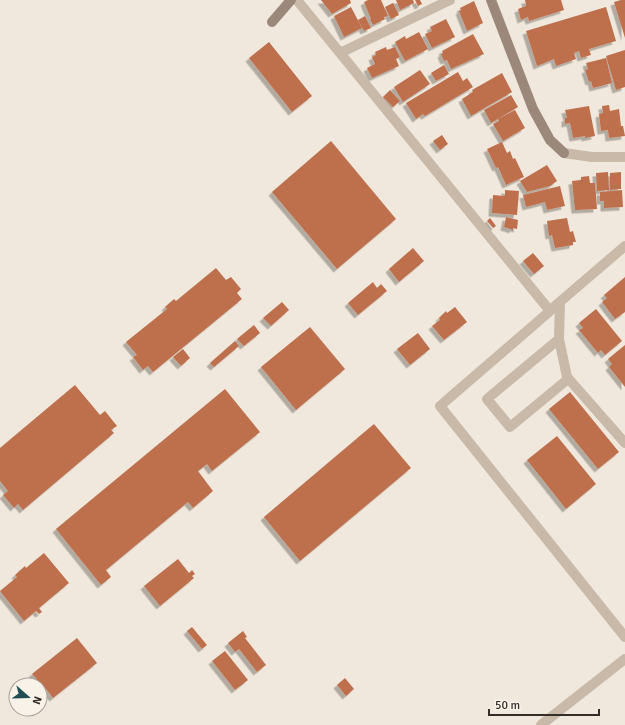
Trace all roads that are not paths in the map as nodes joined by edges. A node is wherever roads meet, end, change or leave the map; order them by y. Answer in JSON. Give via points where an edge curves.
{"nodes":[{"id":1,"x":291,"y":0,"type":"edge"},
{"id":2,"x":297,"y":0,"type":"edge"},
{"id":3,"x":450,"y":0,"type":"edge"},
{"id":4,"x":491,"y":0,"type":"edge"},
{"id":5,"x":272,"y":22,"type":"dead end"},
{"id":6,"x":340,"y":53,"type":"junction"},
{"id":7,"x":625,"y":157,"type":"edge"},
{"id":8,"x":625,"y":246,"type":"edge"},
{"id":9,"x":560,"y":302,"type":"junction"},
{"id":10,"x":550,"y":311,"type":"junction"},
{"id":11,"x":559,"y":340,"type":"junction"},
{"id":12,"x":568,"y":379,"type":"junction"},
{"id":13,"x":625,"y":443,"type":"edge"},
{"id":14,"x":625,"y":637,"type":"edge"},
{"id":15,"x":625,"y":659,"type":"edge"},
{"id":16,"x":541,"y":725,"type":"edge"}],
"edges":[{"from":1,"to":5,"type":"street"},
{"from":2,"to":6,"type":"street"},
{"from":3,"to":6,"type":"street"},
{"from":4,"to":7,"type":"street","via":[[533,109],[550,140],[564,153],[592,157]]},
{"from":6,"to":10,"type":"street"},
{"from":8,"to":9,"type":"street"},
{"from":9,"to":10,"type":"street"},
{"from":9,"to":11,"type":"street"},
{"from":10,"to":14,"type":"street","via":[[440,406]]},
{"from":11,"to":12,"type":"street"},
{"from":11,"to":12,"type":"street","via":[[487,399],[510,427]]},
{"from":12,"to":13,"type":"street"},
{"from":15,"to":16,"type":"street"}]}
